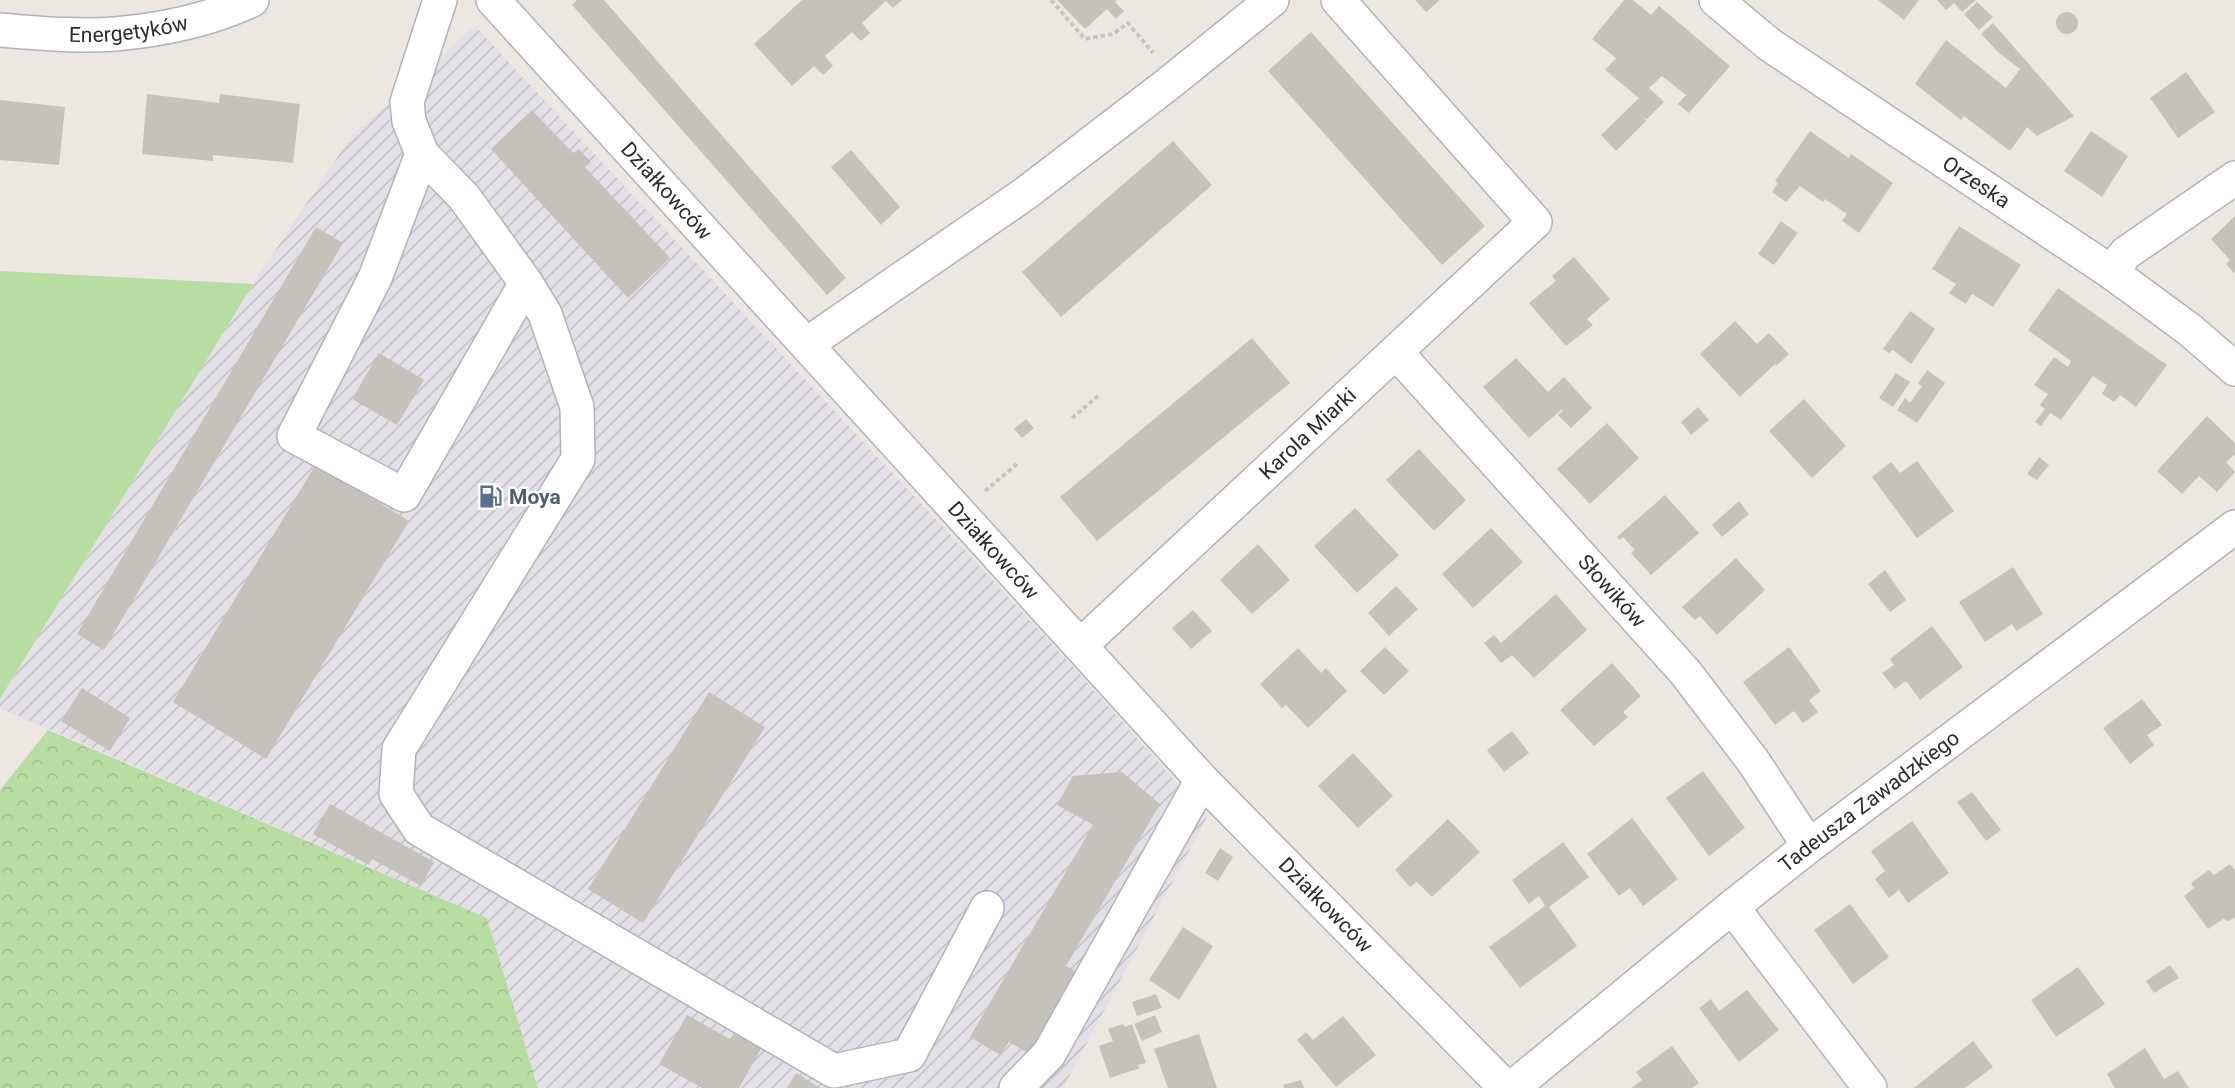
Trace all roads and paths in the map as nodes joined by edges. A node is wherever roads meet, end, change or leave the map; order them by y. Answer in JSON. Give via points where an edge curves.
{"nodes":[{"id":1,"x":252,"y":0,"type":"edge"},
{"id":2,"x":440,"y":0,"type":"edge"},
{"id":3,"x":493,"y":0,"type":"edge"},
{"id":4,"x":1051,"y":0,"type":"edge"},
{"id":5,"x":1272,"y":0,"type":"edge"},
{"id":6,"x":1338,"y":0,"type":"edge"},
{"id":7,"x":1716,"y":0,"type":"edge"},
{"id":8,"x":0,"y":30,"type":"edge"},
{"id":9,"x":1175,"y":78,"type":"junction"},
{"id":10,"x":422,"y":154,"type":"junction"},
{"id":11,"x":2235,"y":178,"type":"edge"},
{"id":12,"x":2111,"y":272,"type":"junction"},
{"id":13,"x":526,"y":283,"type":"junction"},
{"id":14,"x":807,"y":344,"type":"junction"},
{"id":15,"x":1396,"y":351,"type":"junction"},
{"id":16,"x":2235,"y":369,"type":"edge"},
{"id":17,"x":1098,"y":396,"type":"dead end"},
{"id":18,"x":1072,"y":418,"type":"dead end"},
{"id":19,"x":1017,"y":464,"type":"dead end"},
{"id":20,"x":985,"y":491,"type":"dead end"},
{"id":21,"x":2235,"y":527,"type":"edge"},
{"id":22,"x":1081,"y":645,"type":"junction"},
{"id":23,"x":1202,"y":780,"type":"junction"},
{"id":24,"x":1809,"y":846,"type":"junction"},
{"id":25,"x":1732,"y":907,"type":"junction"},
{"id":26,"x":987,"y":908,"type":"dead end"},
{"id":27,"x":1016,"y":1088,"type":"edge"},
{"id":28,"x":1506,"y":1088,"type":"edge"},
{"id":29,"x":1512,"y":1088,"type":"edge"},
{"id":30,"x":1870,"y":1088,"type":"edge"}],
"edges":[{"from":1,"to":8,"type":"street","name":"Energetyków","via":[[211,16],[114,34]]},
{"from":2,"to":10,"type":"street","via":[[407,102],[409,121]]},
{"from":3,"to":14,"type":"street","name":"Działkowców"},
{"from":4,"to":9,"type":"path","via":[[1085,39],[1113,34],[1128,23]]},
{"from":5,"to":9,"type":"street"},
{"from":6,"to":15,"type":"street","name":"Karola Miarki","via":[[1535,222]]},
{"from":7,"to":12,"type":"street","name":"Orzeska","via":[[1770,45]]},
{"from":9,"to":14,"type":"street","via":[[1026,193]]},
{"from":10,"to":13,"type":"street","via":[[464,197]]},
{"from":10,"to":13,"type":"street","via":[[375,278],[294,436],[404,495]]},
{"from":11,"to":12,"type":"street","via":[[2126,253]]},
{"from":12,"to":16,"type":"street","name":"Orzeska"},
{"from":13,"to":26,"type":"street","via":[[545,314],[577,407],[578,459],[399,749],[396,794],[419,829],[834,1071],[909,1055]]},
{"from":14,"to":22,"type":"street","name":"Działkowców"},
{"from":15,"to":22,"type":"street","name":"Karola Miarki"},
{"from":15,"to":24,"type":"street","name":"Słowików","via":[[1685,672],[1753,760]]},
{"from":17,"to":18,"type":"path"},
{"from":19,"to":20,"type":"path"},
{"from":21,"to":24,"type":"street","name":"Tadeusza Zawadzkiego"},
{"from":22,"to":23,"type":"street","name":"Działkowców"},
{"from":23,"to":27,"type":"street","via":[[1049,1054]]},
{"from":23,"to":28,"type":"street","name":"Działkowców"},
{"from":24,"to":25,"type":"street","name":"Tadeusza Zawadzkiego"},
{"from":25,"to":29,"type":"street","name":"Tadeusza Zawadzkiego"},
{"from":25,"to":30,"type":"street"}]}
